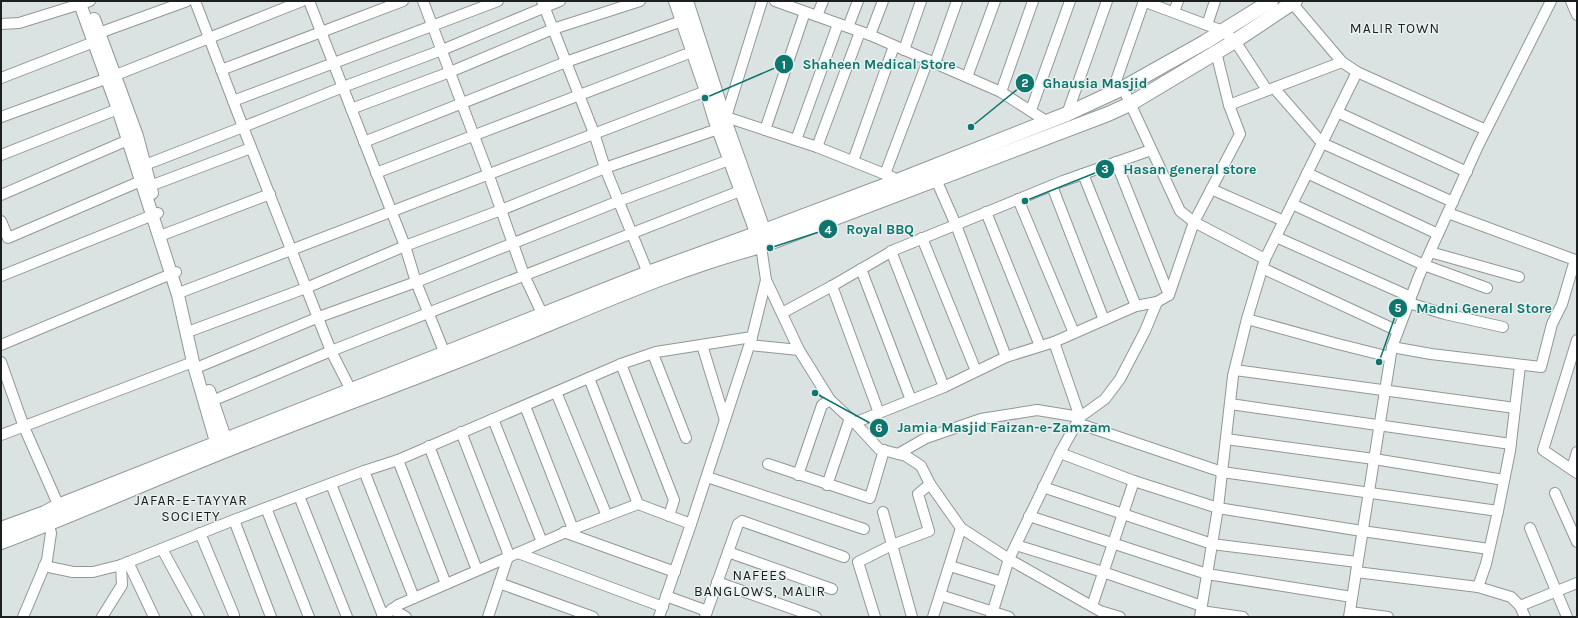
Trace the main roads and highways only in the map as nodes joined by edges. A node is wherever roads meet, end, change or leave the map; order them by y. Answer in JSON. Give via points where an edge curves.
{"nodes":[{"id":1,"x":1271,"y":1,"type":"edge"},
{"id":2,"x":1294,"y":2,"type":"edge"},
{"id":3,"x":763,"y":238,"type":"junction"},
{"id":4,"x":545,"y":319,"type":"junction"},
{"id":5,"x":46,"y":518,"type":"junction"},
{"id":6,"x":1,"y":528,"type":"edge"},
{"id":7,"x":1,"y":542,"type":"edge"}],
"edges":[{"from":1,"to":3,"type":"main road","via":[[1117,91],[1067,114],[931,166],[891,177]]},
{"from":2,"to":3,"type":"main road","via":[[1235,41],[1130,104],[1108,114],[937,180]]},
{"from":3,"to":4,"type":"main road","via":[[719,257]]},
{"from":3,"to":4,"type":"main road","via":[[648,273]]},
{"from":4,"to":5,"type":"main road"},
{"from":5,"to":6,"type":"main road"},
{"from":5,"to":7,"type":"main road"}]}
